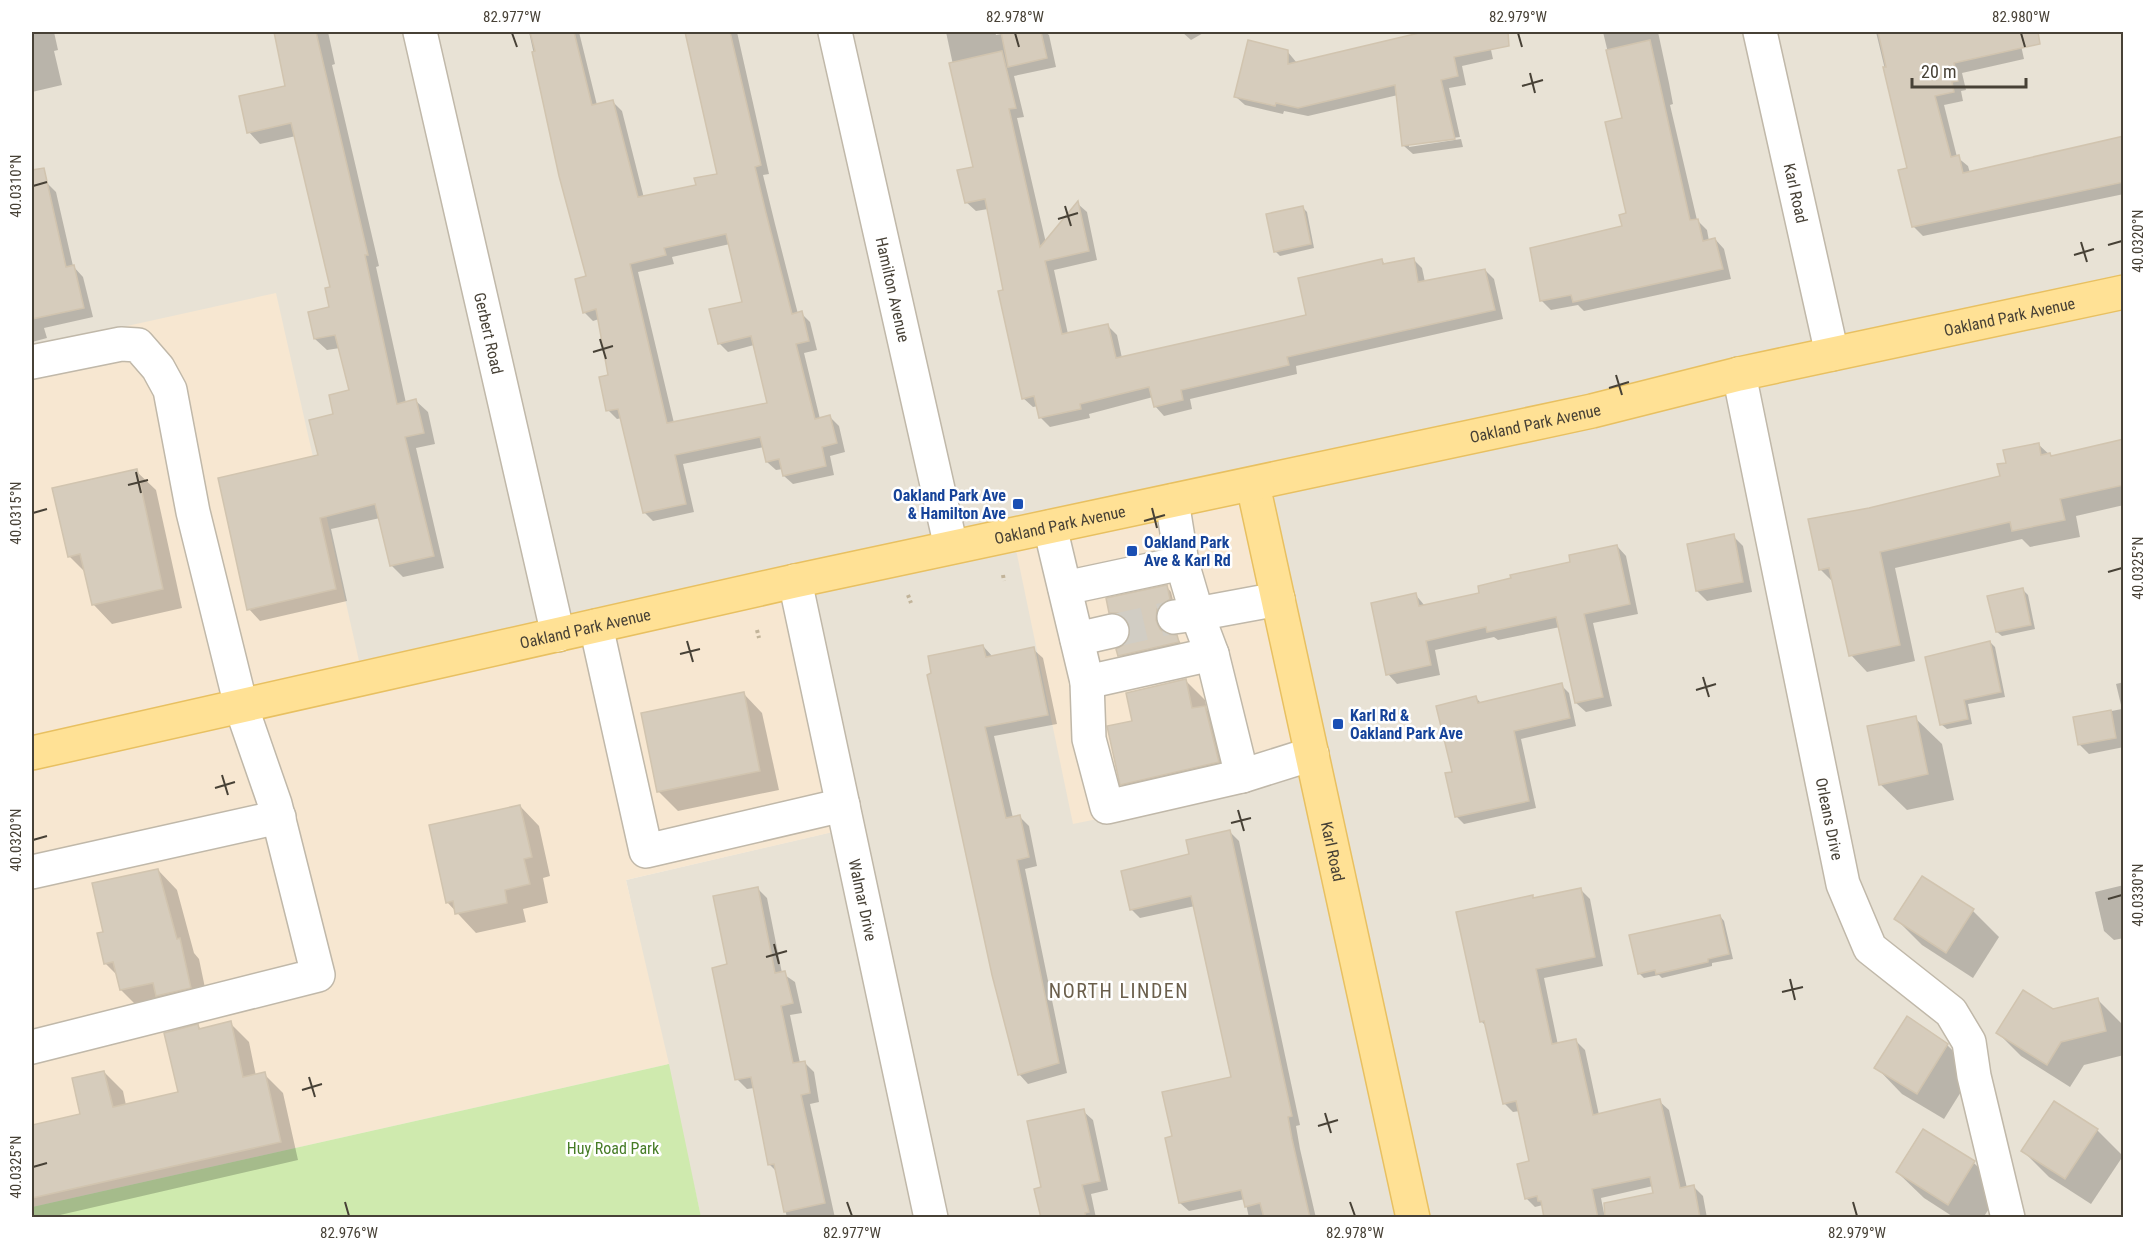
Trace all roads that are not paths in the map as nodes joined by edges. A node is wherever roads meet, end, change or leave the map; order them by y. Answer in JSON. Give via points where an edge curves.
{"nodes":[{"id":1,"x":420,"y":32,"type":"edge"},
{"id":2,"x":835,"y":32,"type":"edge"},
{"id":3,"x":1760,"y":32,"type":"edge"},
{"id":4,"x":2124,"y":292,"type":"edge"},
{"id":5,"x":1832,"y":354,"type":"junction"},
{"id":6,"x":32,"y":362,"type":"edge"},
{"id":7,"x":1739,"y":374,"type":"junction"},
{"id":8,"x":1253,"y":485,"type":"junction"},
{"id":9,"x":1172,"y":501,"type":"junction"},
{"id":10,"x":1050,"y":527,"type":"junction"},
{"id":11,"x":951,"y":547,"type":"junction"},
{"id":12,"x":1182,"y":563,"type":"junction"},
{"id":13,"x":795,"y":581,"type":"junction"},
{"id":14,"x":1065,"y":588,"type":"junction"},
{"id":15,"x":1278,"y":599,"type":"junction"},
{"id":16,"x":1185,"y":616,"type":"junction"},
{"id":17,"x":596,"y":626,"type":"junction"},
{"id":18,"x":1112,"y":631,"type":"tunnel mouth"},
{"id":19,"x":558,"y":635,"type":"junction"},
{"id":20,"x":1077,"y":639,"type":"junction"},
{"id":21,"x":1212,"y":654,"type":"junction"},
{"id":22,"x":1087,"y":682,"type":"junction"},
{"id":23,"x":241,"y":706,"type":"junction"},
{"id":24,"x":32,"y":753,"type":"edge"},
{"id":25,"x":1312,"y":754,"type":"junction"},
{"id":26,"x":1242,"y":776,"type":"junction"},
{"id":27,"x":843,"y":805,"type":"junction"},
{"id":28,"x":279,"y":817,"type":"junction"},
{"id":29,"x":32,"y":872,"type":"edge"},
{"id":30,"x":32,"y":1047,"type":"edge"},
{"id":31,"x":931,"y":1218,"type":"edge"},
{"id":32,"x":1413,"y":1218,"type":"edge"},
{"id":33,"x":2008,"y":1218,"type":"edge"}],
"edges":[{"from":1,"to":19,"type":"street","name":"Gerbert Road"},
{"from":2,"to":11,"type":"street","name":"Hamilton Avenue"},
{"from":3,"to":5,"type":"street","name":"Karl Road"},
{"from":4,"to":5,"type":"main road","name":"Oakland Park Avenue"},
{"from":5,"to":7,"type":"main road","name":"Oakland Park Avenue"},
{"from":6,"to":23,"type":"street","via":[[121,344],[138,345],[158,368],[170,390],[193,512]]},
{"from":7,"to":8,"type":"main road","name":"Oakland Park Avenue","via":[[1592,411]]},
{"from":7,"to":33,"type":"street","name":"Orleans Drive","via":[[1843,884],[1869,948],[1951,1012],[1969,1042]]},
{"from":8,"to":9,"type":"main road","name":"Oakland Park Avenue"},
{"from":8,"to":15,"type":"main road","name":"Karl Road"},
{"from":9,"to":10,"type":"main road","name":"Oakland Park Avenue"},
{"from":9,"to":12,"type":"street"},
{"from":10,"to":11,"type":"main road","name":"Oakland Park Avenue"},
{"from":10,"to":14,"type":"street"},
{"from":11,"to":13,"type":"main road","name":"Oakland Park Avenue"},
{"from":12,"to":14,"type":"street"},
{"from":12,"to":16,"type":"street"},
{"from":13,"to":17,"type":"main road","name":"Oakland Park Avenue"},
{"from":13,"to":27,"type":"street","name":"Walmar Drive"},
{"from":14,"to":20,"type":"street"},
{"from":15,"to":16,"type":"street"},
{"from":15,"to":25,"type":"main road","name":"Karl Road"},
{"from":16,"to":21,"type":"street"},
{"from":17,"to":19,"type":"main road","name":"Oakland Park Avenue"},
{"from":17,"to":27,"type":"street","via":[[646,851]]},
{"from":18,"to":20,"type":"street"},
{"from":19,"to":23,"type":"main road","name":"Oakland Park Avenue"},
{"from":20,"to":22,"type":"street"},
{"from":21,"to":22,"type":"street"},
{"from":21,"to":26,"type":"street"},
{"from":22,"to":26,"type":"street","via":[[1089,739],[1107,807]]},
{"from":23,"to":24,"type":"main road","name":"Oakland Park Avenue"},
{"from":23,"to":28,"type":"street"},
{"from":25,"to":26,"type":"street"},
{"from":25,"to":32,"type":"main road","name":"Karl Road"},
{"from":27,"to":31,"type":"street","name":"Walmar Drive"},
{"from":28,"to":29,"type":"street"},
{"from":28,"to":30,"type":"street","via":[[318,975]]}]}
